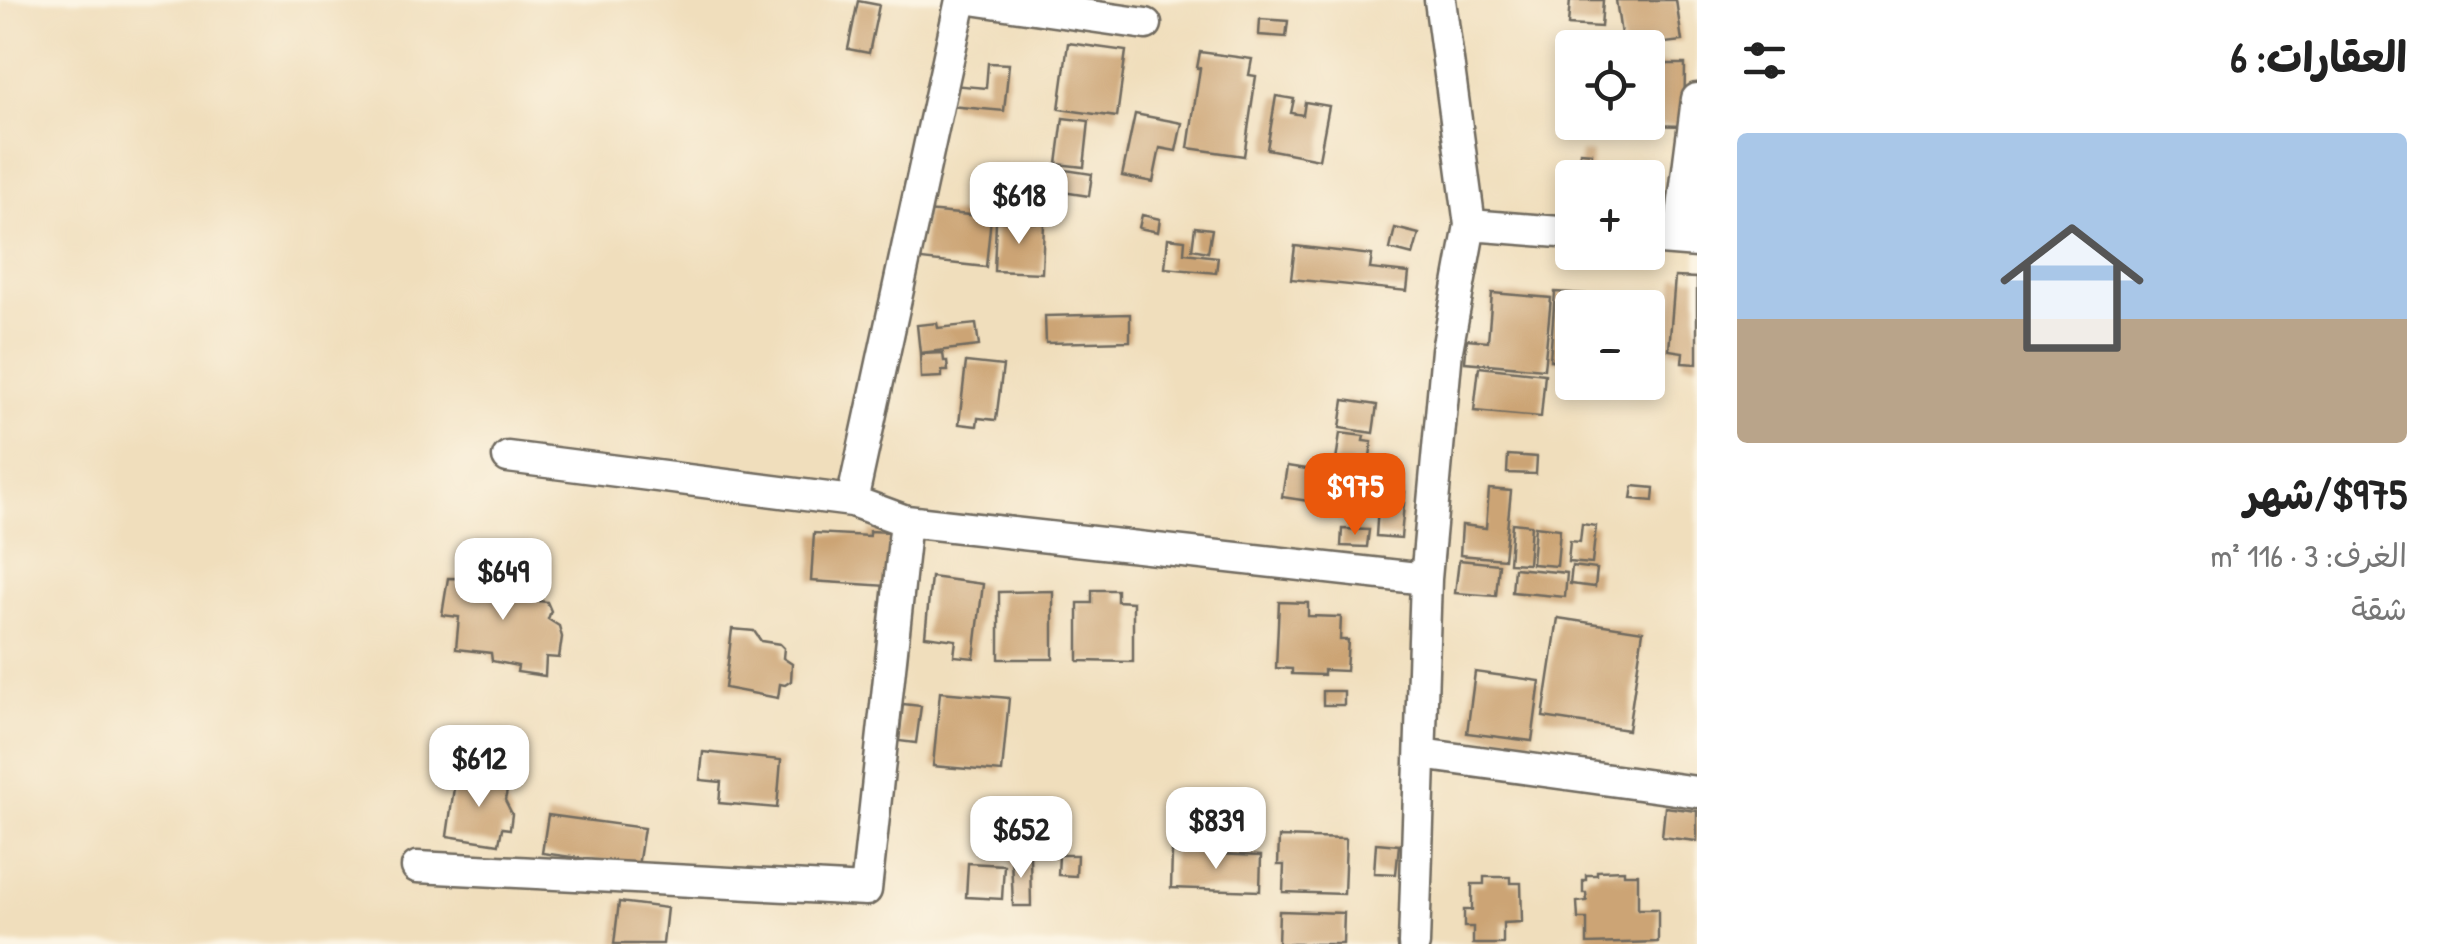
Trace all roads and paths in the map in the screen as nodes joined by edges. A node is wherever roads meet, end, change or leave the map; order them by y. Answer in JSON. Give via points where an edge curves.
{"nodes":[{"id":1,"x":961,"y":0,"type":"edge"},
{"id":2,"x":978,"y":0,"type":"edge"},
{"id":3,"x":1440,"y":0,"type":"edge"},
{"id":4,"x":1146,"y":24,"type":"dead end"},
{"id":5,"x":1697,"y":99,"type":"edge"},
{"id":6,"x":1470,"y":225,"type":"junction"},
{"id":7,"x":1555,"y":231,"type":"edge"},
{"id":8,"x":1688,"y":241,"type":"edge"},
{"id":9,"x":508,"y":457,"type":"dead end"},
{"id":10,"x":852,"y":501,"type":"junction"},
{"id":11,"x":906,"y":520,"type":"junction"},
{"id":12,"x":1426,"y":580,"type":"junction"},
{"id":13,"x":1421,"y":754,"type":"junction"},
{"id":14,"x":1697,"y":792,"type":"edge"},
{"id":15,"x":417,"y":867,"type":"dead end"},
{"id":16,"x":1414,"y":944,"type":"edge"}],
"edges":[{"from":1,"to":10,"type":"street"},
{"from":2,"to":4,"type":"street"},
{"from":3,"to":6,"type":"street"},
{"from":5,"to":8,"type":"street"},
{"from":6,"to":7,"type":"street"},
{"from":6,"to":12,"type":"street","via":[[1448,350]]},
{"from":9,"to":10,"type":"street"},
{"from":10,"to":11,"type":"street"},
{"from":11,"to":12,"type":"street"},
{"from":11,"to":15,"type":"street","via":[[866,890]]},
{"from":12,"to":13,"type":"street"},
{"from":13,"to":14,"type":"street"},
{"from":13,"to":16,"type":"street"}]}
